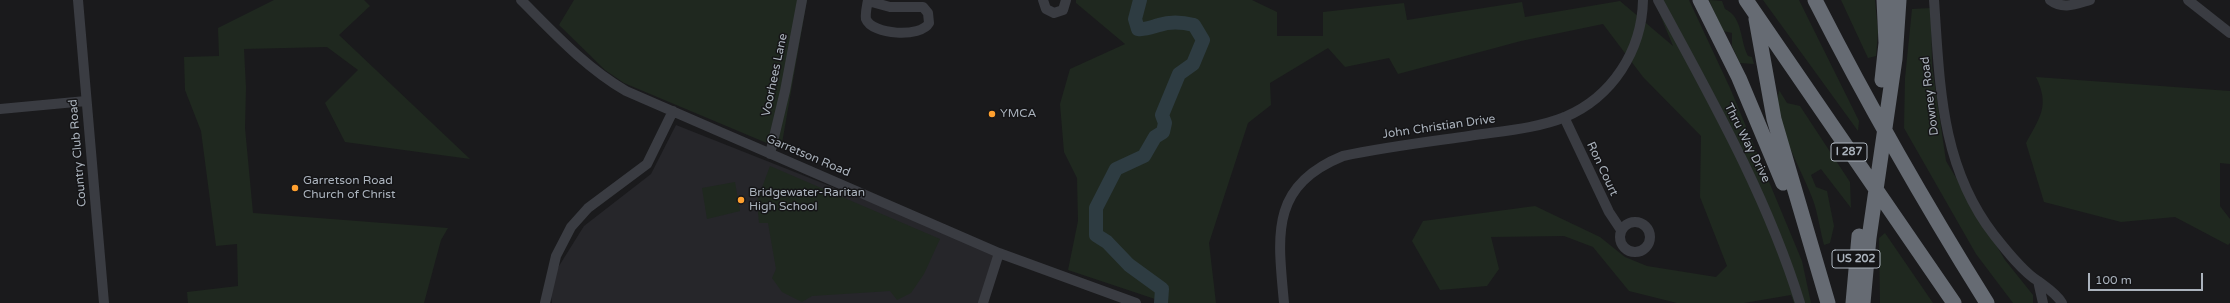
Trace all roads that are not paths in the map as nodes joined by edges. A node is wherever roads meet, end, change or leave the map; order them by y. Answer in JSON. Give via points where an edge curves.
{"nodes":[{"id":1,"x":78,"y":0,"type":"edge"},
{"id":2,"x":521,"y":0,"type":"edge"},
{"id":3,"x":802,"y":0,"type":"edge"},
{"id":4,"x":868,"y":0,"type":"edge"},
{"id":5,"x":1043,"y":0,"type":"edge"},
{"id":6,"x":1066,"y":0,"type":"edge"},
{"id":7,"x":1643,"y":0,"type":"edge"},
{"id":8,"x":1658,"y":0,"type":"edge"},
{"id":9,"x":1700,"y":0,"type":"edge"},
{"id":10,"x":1746,"y":0,"type":"edge"},
{"id":11,"x":1753,"y":0,"type":"edge"},
{"id":12,"x":1815,"y":0,"type":"edge"},
{"id":13,"x":1884,"y":0,"type":"edge"},
{"id":14,"x":1899,"y":0,"type":"edge"},
{"id":15,"x":1934,"y":0,"type":"edge"},
{"id":16,"x":2050,"y":0,"type":"edge"},
{"id":17,"x":2090,"y":0,"type":"edge"},
{"id":18,"x":2188,"y":0,"type":"edge"},
{"id":19,"x":2230,"y":33,"type":"edge"},
{"id":20,"x":86,"y":101,"type":"junction"},
{"id":21,"x":0,"y":109,"type":"edge"},
{"id":22,"x":673,"y":111,"type":"junction"},
{"id":23,"x":1564,"y":117,"type":"junction"},
{"id":24,"x":770,"y":154,"type":"junction"},
{"id":25,"x":1621,"y":230,"type":"dead end"},
{"id":26,"x":999,"y":253,"type":"junction"},
{"id":27,"x":1814,"y":256,"type":"junction"},
{"id":28,"x":2038,"y":282,"type":"junction"},
{"id":29,"x":104,"y":303,"type":"edge"},
{"id":30,"x":545,"y":303,"type":"edge"},
{"id":31,"x":983,"y":303,"type":"edge"},
{"id":32,"x":1136,"y":303,"type":"edge"},
{"id":33,"x":1284,"y":303,"type":"edge"},
{"id":34,"x":1800,"y":303,"type":"edge"},
{"id":35,"x":1828,"y":303,"type":"edge"},
{"id":36,"x":1852,"y":303,"type":"edge"},
{"id":37,"x":1864,"y":303,"type":"edge"},
{"id":38,"x":1954,"y":303,"type":"edge"},
{"id":39,"x":1987,"y":303,"type":"edge"},
{"id":40,"x":2043,"y":303,"type":"edge"},
{"id":41,"x":2062,"y":303,"type":"edge"}],
"edges":[{"from":1,"to":20,"type":"street","name":"Country Club Road"},
{"from":2,"to":22,"type":"street","name":"Garretson Road","via":[[576,54],[609,81]]},
{"from":3,"to":24,"type":"street","name":"Voorhees Lane"},
{"from":4,"to":4,"type":"street","via":[[867,20],[883,30],[914,32],[923,30],[929,23],[928,13],[923,7],[890,7]]},
{"from":5,"to":6,"type":"street","via":[[1046,9],[1054,13],[1063,10]]},
{"from":7,"to":23,"type":"street","name":"John Christian Drive","via":[[1637,38],[1618,75],[1597,97]]},
{"from":8,"to":34,"type":"street","name":"Thru Way Drive","via":[[1767,211],[1786,257]]},
{"from":9,"to":27,"type":"highway","via":[[1739,78]]},
{"from":10,"to":38,"type":"highway","number":"I 287"},
{"from":11,"to":27,"type":"highway","via":[[1776,126]]},
{"from":12,"to":39,"type":"highway","via":[[1918,191]]},
{"from":13,"to":36,"type":"highway","number":"US 202","via":[[1886,43],[1883,73]]},
{"from":14,"to":37,"type":"highway","number":"US 202","via":[[1898,33],[1870,228]]},
{"from":15,"to":28,"type":"street","name":"Downey Road","via":[[1942,105],[1952,153],[1968,193],[1990,228]]},
{"from":16,"to":17,"type":"street","via":[[2058,6],[2070,6]]},
{"from":18,"to":19,"type":"street"},
{"from":20,"to":21,"type":"street"},
{"from":20,"to":29,"type":"street","name":"Country Club Road"},
{"from":22,"to":24,"type":"street","name":"Garretson Road"},
{"from":22,"to":30,"type":"street","via":[[647,164],[588,208],[571,227],[556,256]]},
{"from":23,"to":25,"type":"street","name":"Ron Court","via":[[1609,212]]},
{"from":23,"to":33,"type":"street","name":"John Christian Drive","via":[[1530,126],[1368,151],[1343,156],[1327,163],[1305,180],[1294,193],[1282,219],[1279,232]]},
{"from":24,"to":26,"type":"street","name":"Garretson Road"},
{"from":26,"to":31,"type":"street"},
{"from":26,"to":32,"type":"street","name":"Garretson Road"},
{"from":27,"to":35,"type":"highway"},
{"from":28,"to":40,"type":"street","name":"Downey Road"},
{"from":28,"to":41,"type":"street","name":"Downey Road","via":[[2045,285]]}]}
